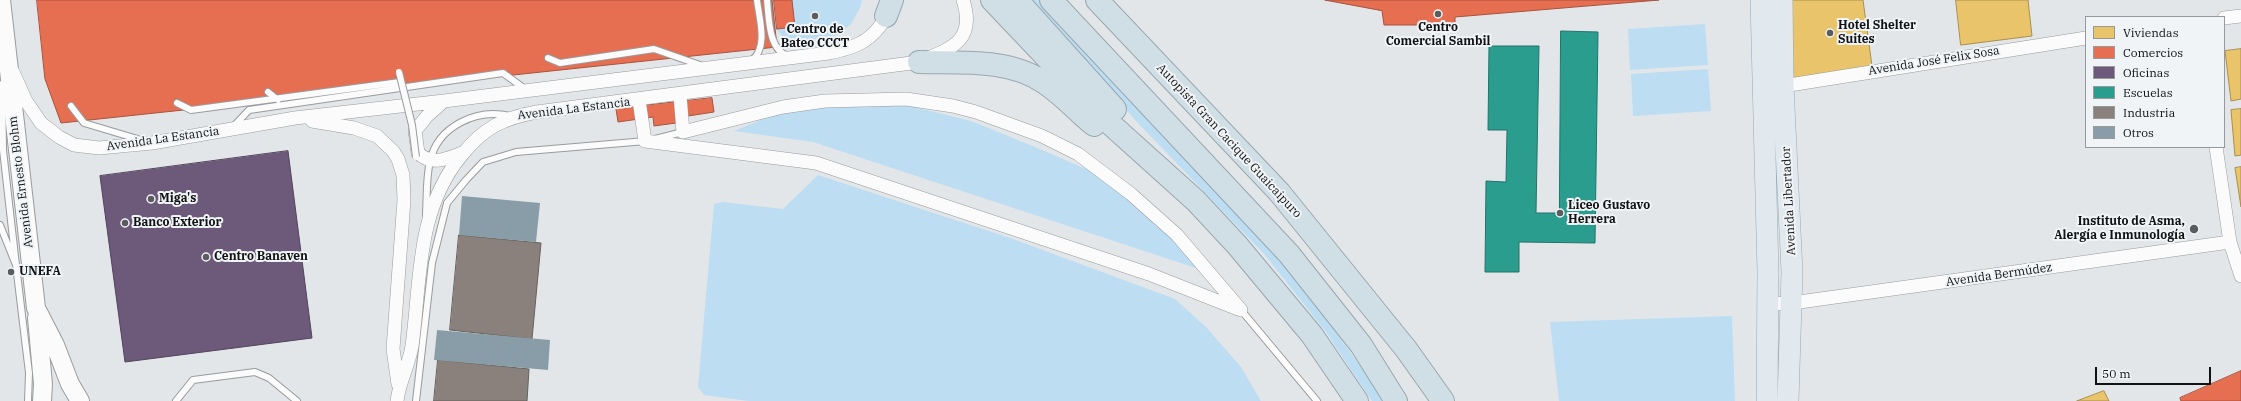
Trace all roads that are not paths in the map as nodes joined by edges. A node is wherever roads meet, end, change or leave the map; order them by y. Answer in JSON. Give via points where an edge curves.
{"nodes":[{"id":1,"x":1,"y":0,"type":"edge"},
{"id":2,"x":758,"y":0,"type":"edge"},
{"id":3,"x":767,"y":0,"type":"edge"},
{"id":4,"x":902,"y":0,"type":"edge"},
{"id":5,"x":963,"y":0,"type":"edge"},
{"id":6,"x":992,"y":0,"type":"edge"},
{"id":7,"x":1017,"y":0,"type":"edge"},
{"id":8,"x":1051,"y":0,"type":"edge"},
{"id":9,"x":1097,"y":0,"type":"edge"},
{"id":10,"x":1105,"y":0,"type":"edge"},
{"id":11,"x":1761,"y":0,"type":"edge"},
{"id":12,"x":1782,"y":0,"type":"edge"},
{"id":13,"x":889,"y":8,"type":"edge"},
{"id":14,"x":2241,"y":16,"type":"edge"},
{"id":15,"x":2225,"y":18,"type":"edge"},
{"id":16,"x":2085,"y":38,"type":"edge"},
{"id":17,"x":1150,"y":55,"type":"junction"},
{"id":18,"x":7,"y":56,"type":"junction"},
{"id":19,"x":548,"y":58,"type":"dead end"},
{"id":20,"x":794,"y":58,"type":"junction"},
{"id":21,"x":919,"y":62,"type":"junction"},
{"id":22,"x":746,"y":65,"type":"junction"},
{"id":23,"x":711,"y":69,"type":"junction"},
{"id":24,"x":399,"y":72,"type":"dead end"},
{"id":25,"x":400,"y":82,"type":"junction"},
{"id":26,"x":1783,"y":86,"type":"junction"},
{"id":27,"x":528,"y":91,"type":"junction"},
{"id":28,"x":268,"y":92,"type":"dead end"},
{"id":29,"x":680,"y":95,"type":"junction"},
{"id":30,"x":278,"y":100,"type":"junction"},
{"id":31,"x":639,"y":100,"type":"junction"},
{"id":32,"x":444,"y":102,"type":"junction"},
{"id":33,"x":177,"y":103,"type":"dead end"},
{"id":34,"x":71,"y":106,"type":"dead end"},
{"id":35,"x":513,"y":116,"type":"junction"},
{"id":36,"x":295,"y":118,"type":"junction"},
{"id":37,"x":231,"y":129,"type":"junction"},
{"id":38,"x":683,"y":132,"type":"junction"},
{"id":39,"x":645,"y":141,"type":"junction"},
{"id":40,"x":0,"y":142,"type":"edge"},
{"id":41,"x":152,"y":143,"type":"junction"},
{"id":42,"x":2216,"y":148,"type":"edge"},
{"id":43,"x":3,"y":150,"type":"junction"},
{"id":44,"x":1141,"y":150,"type":"junction"},
{"id":45,"x":464,"y":152,"type":"junction"},
{"id":46,"x":416,"y":157,"type":"dead end"},
{"id":47,"x":430,"y":160,"type":"junction"},
{"id":48,"x":0,"y":225,"type":"edge"},
{"id":49,"x":426,"y":228,"type":"junction"},
{"id":50,"x":2230,"y":242,"type":"junction"},
{"id":51,"x":16,"y":265,"type":"junction"},
{"id":52,"x":2241,"y":276,"type":"edge"},
{"id":53,"x":1792,"y":303,"type":"junction"},
{"id":54,"x":1768,"y":304,"type":"junction"},
{"id":55,"x":36,"y":308,"type":"junction"},
{"id":56,"x":1241,"y":310,"type":"junction"},
{"id":57,"x":398,"y":387,"type":"junction"},
{"id":58,"x":28,"y":401,"type":"edge"},
{"id":59,"x":42,"y":401,"type":"edge"},
{"id":60,"x":80,"y":401,"type":"edge"},
{"id":61,"x":176,"y":401,"type":"edge"},
{"id":62,"x":296,"y":401,"type":"edge"},
{"id":63,"x":397,"y":401,"type":"edge"},
{"id":64,"x":416,"y":401,"type":"edge"},
{"id":65,"x":1317,"y":401,"type":"edge"},
{"id":66,"x":1357,"y":401,"type":"edge"},
{"id":67,"x":1396,"y":401,"type":"edge"},
{"id":68,"x":1443,"y":401,"type":"edge"},
{"id":69,"x":1767,"y":401,"type":"edge"},
{"id":70,"x":1788,"y":401,"type":"edge"}],
"edges":[{"from":1,"to":18,"type":"street","name":"Avenida Ernesto Blohm"},
{"from":1,"to":43,"type":"lane"},
{"from":2,"to":22,"type":"lane","via":[[762,39],[754,59]]},
{"from":3,"to":20,"type":"lane","via":[[771,39],[785,55]]},
{"from":4,"to":13,"type":"street","name":"Avenida La Estancia"},
{"from":5,"to":21,"type":"street","name":"Avenida La Estancia","via":[[968,16],[967,29],[959,41],[943,52]]},
{"from":6,"to":44,"type":"highway","via":[[1106,120]]},
{"from":7,"to":44,"type":"highway","via":[[1118,112]]},
{"from":8,"to":67,"type":"highway","via":[[1289,254],[1361,345]]},
{"from":9,"to":17,"type":"highway","name":"Autopista Gran Cacique Guaicaipuro"},
{"from":10,"to":17,"type":"highway"},
{"from":11,"to":54,"type":"main road","name":"Avenida Libertador"},
{"from":12,"to":26,"type":"main road","name":"Avenida Libertador"},
{"from":13,"to":20,"type":"street","name":"Avenida La Estancia","via":[[871,35],[851,49]]},
{"from":14,"to":15,"type":"street"},
{"from":16,"to":26,"type":"street","name":"Avenida José Felix Sosa"},
{"from":17,"to":68,"type":"highway","name":"Autopista Gran Cacique Guaicaipuro","via":[[1279,192],[1406,349]]},
{"from":18,"to":41,"type":"street","name":"Avenida La Estancia","via":[[26,101],[41,123],[58,138],[74,145],[99,148]]},
{"from":18,"to":55,"type":"street","name":"Avenida Ernesto Blohm"},
{"from":19,"to":23,"type":"lane","via":[[560,63],[652,47]]},
{"from":20,"to":22,"type":"street","name":"Avenida La Estancia"},
{"from":21,"to":29,"type":"street","name":"Avenida La Estancia"},
{"from":21,"to":44,"type":"highway","via":[[997,65],[1020,72],[1044,82],[1121,148]]},
{"from":22,"to":23,"type":"street","name":"Avenida La Estancia"},
{"from":23,"to":27,"type":"street","name":"Avenida La Estancia"},
{"from":24,"to":25,"type":"lane","bridge":true},
{"from":25,"to":30,"type":"lane"},
{"from":25,"to":46,"type":"lane","bridge":true,"via":[[412,125]]},
{"from":26,"to":53,"type":"main road","name":"Avenida Libertador"},
{"from":27,"to":32,"type":"street","name":"Avenida La Estancia"},
{"from":27,"to":37,"type":"lane","via":[[503,73],[249,110]]},
{"from":28,"to":30,"type":"lane"},
{"from":29,"to":31,"type":"street","name":"Avenida La Estancia"},
{"from":29,"to":38,"type":"street"},
{"from":30,"to":33,"type":"lane","via":[[191,110]]},
{"from":31,"to":35,"type":"street","name":"Avenida La Estancia"},
{"from":31,"to":39,"type":"street"},
{"from":32,"to":36,"type":"street","name":"Avenida La Estancia"},
{"from":32,"to":47,"type":"street","via":[[427,116],[415,132],[418,153]]},
{"from":34,"to":41,"type":"lane","via":[[84,123]]},
{"from":35,"to":45,"type":"street","name":"Avenida La Estancia","via":[[492,127],[473,141]]},
{"from":35,"to":47,"type":"lane","via":[[488,115],[468,118],[458,123],[441,140]]},
{"from":36,"to":37,"type":"street","name":"Avenida La Estancia"},
{"from":36,"to":57,"type":"street","name":"Avenida La Estancia","via":[[368,132],[386,144],[398,160],[403,175],[404,200],[393,349]]},
{"from":37,"to":41,"type":"street","name":"Avenida La Estancia"},
{"from":38,"to":39,"type":"lane"},
{"from":38,"to":56,"type":"street","via":[[783,107],[825,101],[906,99],[976,112],[1042,136],[1078,154],[1131,194],[1177,236]]},
{"from":39,"to":56,"type":"street","via":[[816,163],[1149,274]]},
{"from":39,"to":64,"type":"lane","via":[[516,152],[483,162],[466,180],[447,203],[432,263]]},
{"from":40,"to":43,"type":"lane"},
{"from":42,"to":50,"type":"street"},
{"from":43,"to":51,"type":"lane"},
{"from":44,"to":66,"type":"highway","via":[[1196,201],[1237,245],[1312,335]]},
{"from":45,"to":47,"type":"street","via":[[440,161]]},
{"from":45,"to":49,"type":"street","name":"Avenida La Estancia","via":[[443,180],[431,206]]},
{"from":47,"to":49,"type":"lane"},
{"from":48,"to":51,"type":"lane"},
{"from":49,"to":57,"type":"street","name":"Avenida La Estancia","via":[[412,348]]},
{"from":50,"to":52,"type":"street"},
{"from":50,"to":53,"type":"street","name":"Avenida Bermúdez"},
{"from":51,"to":58,"type":"lane","via":[[29,373]]},
{"from":53,"to":54,"type":"street","name":"Avenida Bermúdez"},
{"from":53,"to":70,"type":"main road","name":"Avenida Libertador"},
{"from":54,"to":69,"type":"main road","name":"Avenida Libertador"},
{"from":55,"to":59,"type":"street","via":[[43,384]]},
{"from":55,"to":60,"type":"street","name":"Avenida Ernesto Blohm"},
{"from":56,"to":65,"type":"lane"},
{"from":57,"to":63,"type":"street","name":"Avenida La Estancia"},
{"from":61,"to":62,"type":"lane","via":[[193,380],[254,372],[269,378]]}]}
